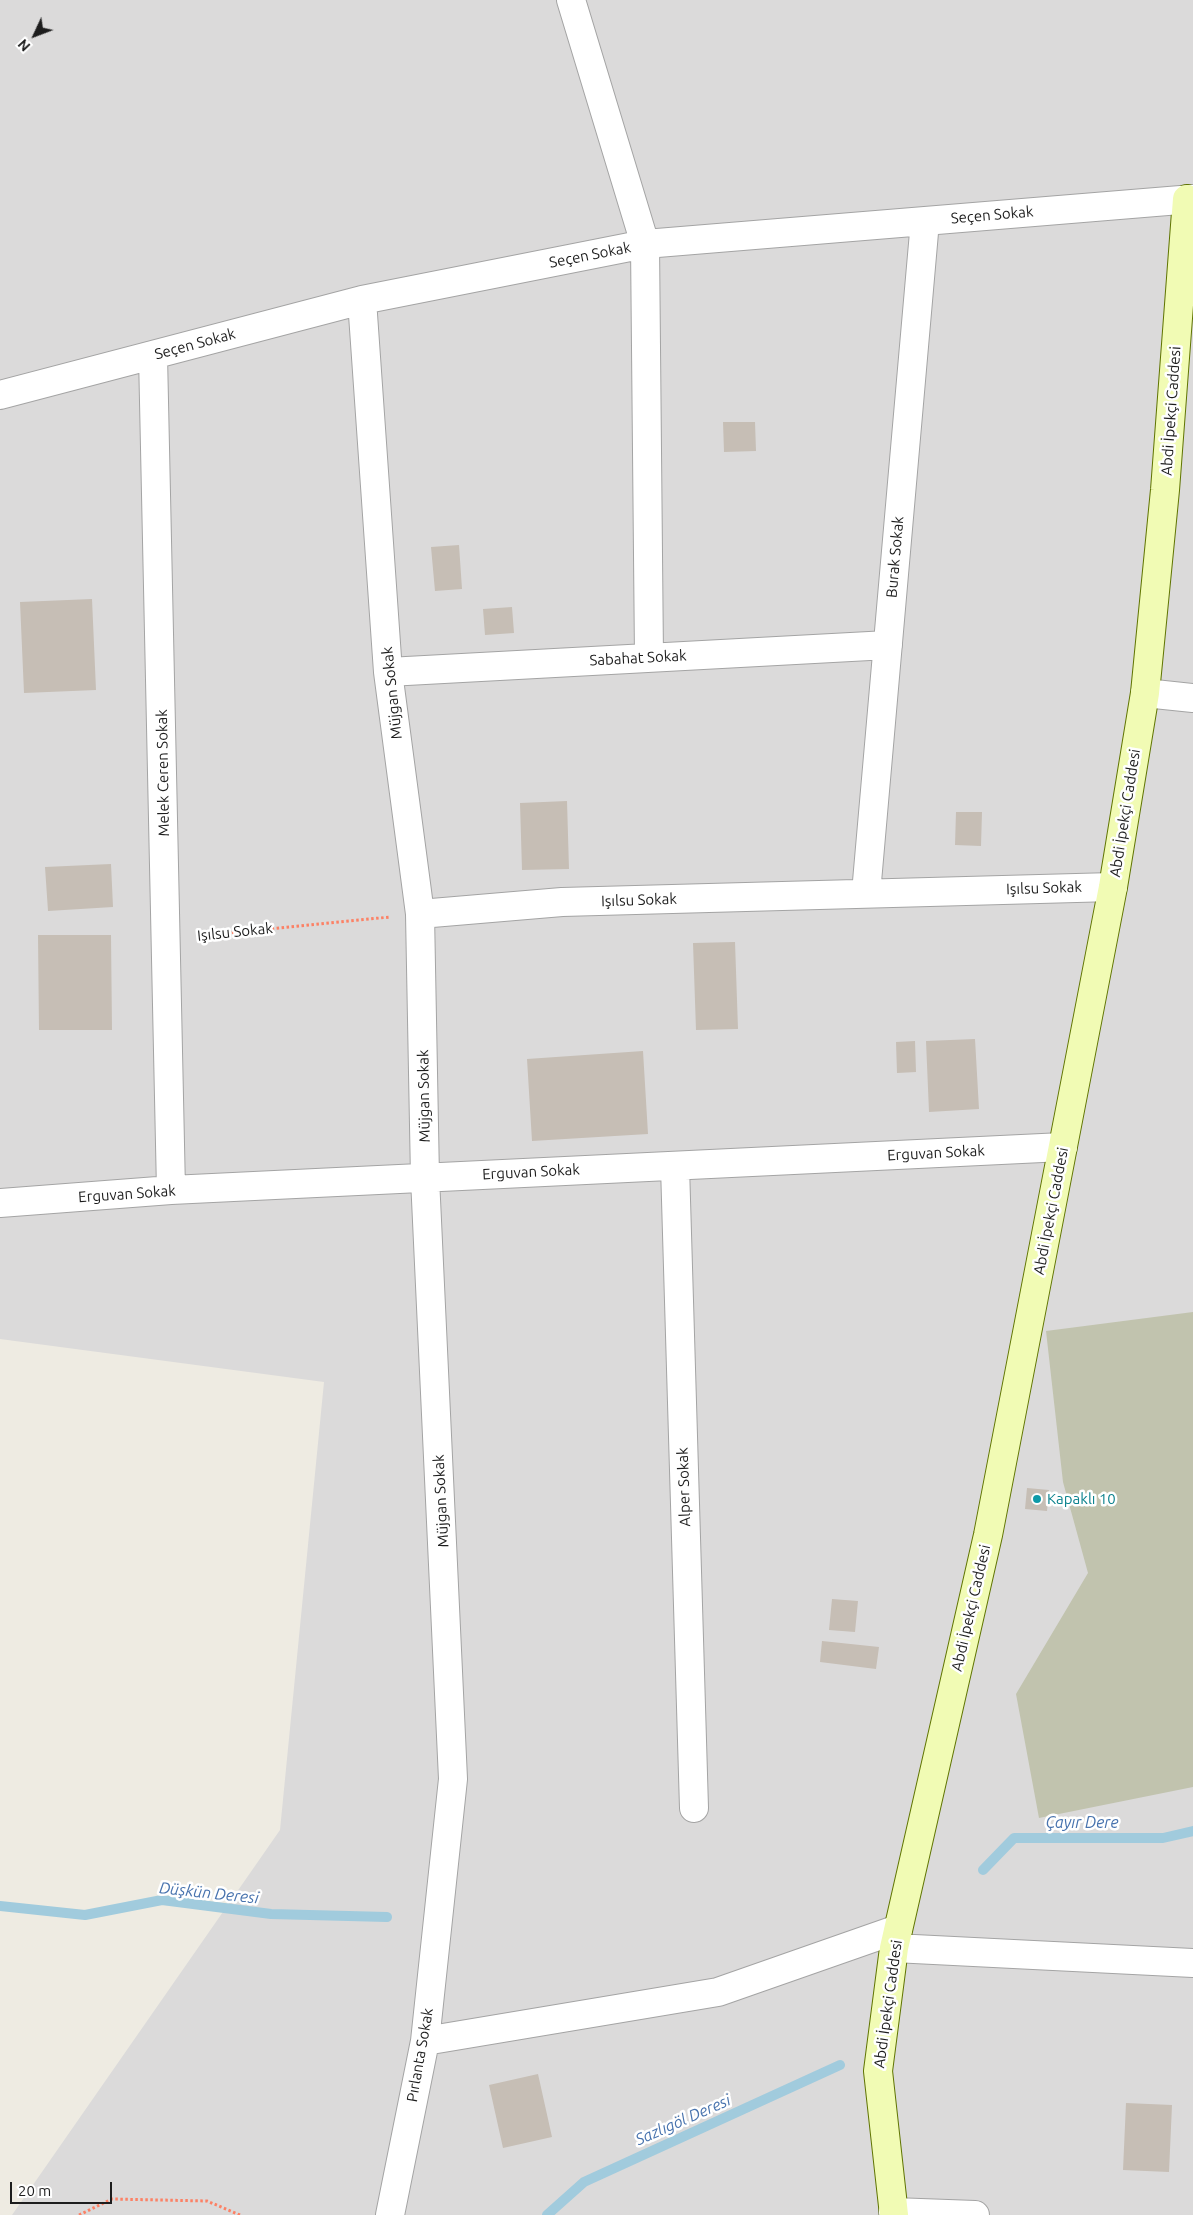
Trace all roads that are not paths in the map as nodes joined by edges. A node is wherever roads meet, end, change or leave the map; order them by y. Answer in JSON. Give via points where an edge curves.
{"nodes":[{"id":1,"x":571,"y":0,"type":"edge"},
{"id":2,"x":1190,"y":199,"type":"edge"},
{"id":3,"x":925,"y":221,"type":"junction"},
{"id":4,"x":645,"y":244,"type":"junction"},
{"id":5,"x":362,"y":300,"type":"junction"},
{"id":6,"x":153,"y":355,"type":"junction"},
{"id":7,"x":0,"y":395,"type":"edge"},
{"id":8,"x":888,"y":645,"type":"junction"},
{"id":9,"x":649,"y":658,"type":"junction"},
{"id":10,"x":388,"y":672,"type":"junction"},
{"id":11,"x":1145,"y":693,"type":"junction"},
{"id":12,"x":1193,"y":698,"type":"edge"},
{"id":13,"x":1113,"y":886,"type":"junction"},
{"id":14,"x":866,"y":893,"type":"junction"},
{"id":15,"x":420,"y":914,"type":"junction"},
{"id":16,"x":1063,"y":1147,"type":"junction"},
{"id":17,"x":674,"y":1166,"type":"junction"},
{"id":18,"x":425,"y":1178,"type":"junction"},
{"id":19,"x":171,"y":1190,"type":"junction"},
{"id":20,"x":0,"y":1203,"type":"edge"},
{"id":21,"x":694,"y":1808,"type":"dead end"},
{"id":22,"x":441,"y":1894,"type":"joint"},
{"id":23,"x":896,"y":1938,"type":"junction"},
{"id":24,"x":1193,"y":1963,"type":"edge"},
{"id":25,"x":425,"y":2041,"type":"junction"},
{"id":26,"x":893,"y":2213,"type":"edge"},
{"id":27,"x":390,"y":2215,"type":"edge"},
{"id":28,"x":975,"y":2215,"type":"edge"}],
"edges":[{"from":1,"to":4,"type":"street"},
{"from":2,"to":3,"type":"street","name":"Seçen Sokak"},
{"from":2,"to":11,"type":"street","name":"Abdi İpekçi Caddesi"},
{"from":3,"to":4,"type":"street","name":"Seçen Sokak"},
{"from":3,"to":8,"type":"street","name":"Burak Sokak"},
{"from":4,"to":5,"type":"street","name":"Seçen Sokak"},
{"from":4,"to":9,"type":"street"},
{"from":5,"to":6,"type":"street","name":"Seçen Sokak"},
{"from":5,"to":10,"type":"street","name":"Müjgan Sokak"},
{"from":6,"to":7,"type":"street","name":"Seçen Sokak"},
{"from":6,"to":19,"type":"street","name":"Melek Ceren Sokak"},
{"from":8,"to":9,"type":"street","name":"Sabahat Sokak"},
{"from":8,"to":14,"type":"street","name":"Burak Sokak"},
{"from":9,"to":10,"type":"street","name":"Sabahat Sokak"},
{"from":10,"to":15,"type":"street","name":"Müjgan Sokak"},
{"from":11,"to":12,"type":"street"},
{"from":11,"to":13,"type":"street","name":"Abdi İpekçi Caddesi"},
{"from":13,"to":14,"type":"street","name":"Işılsu Sokak"},
{"from":13,"to":16,"type":"street","name":"Abdi İpekçi Caddesi"},
{"from":14,"to":15,"type":"street","name":"Işılsu Sokak","via":[[562,902]]},
{"from":15,"to":18,"type":"street","name":"Müjgan Sokak"},
{"from":16,"to":17,"type":"street","name":"Erguvan Sokak"},
{"from":16,"to":23,"type":"street","name":"Abdi İpekçi Caddesi","via":[[988,1535]]},
{"from":17,"to":18,"type":"street","name":"Erguvan Sokak"},
{"from":17,"to":21,"type":"street","name":"Alper Sokak"},
{"from":18,"to":19,"type":"street","name":"Erguvan Sokak"},
{"from":18,"to":22,"type":"street","name":"Müjgan Sokak","via":[[454,1779]]},
{"from":19,"to":20,"type":"street","name":"Erguvan Sokak"},
{"from":22,"to":25,"type":"street","name":"Pırlanta Sokak"},
{"from":23,"to":24,"type":"street"},
{"from":23,"to":25,"type":"street","via":[[718,1992]]},
{"from":23,"to":26,"type":"street","name":"Abdi İpekçi Caddesi","via":[[878,2071]]},
{"from":25,"to":27,"type":"street","name":"Pırlanta Sokak"},
{"from":26,"to":28,"type":"street"}]}
